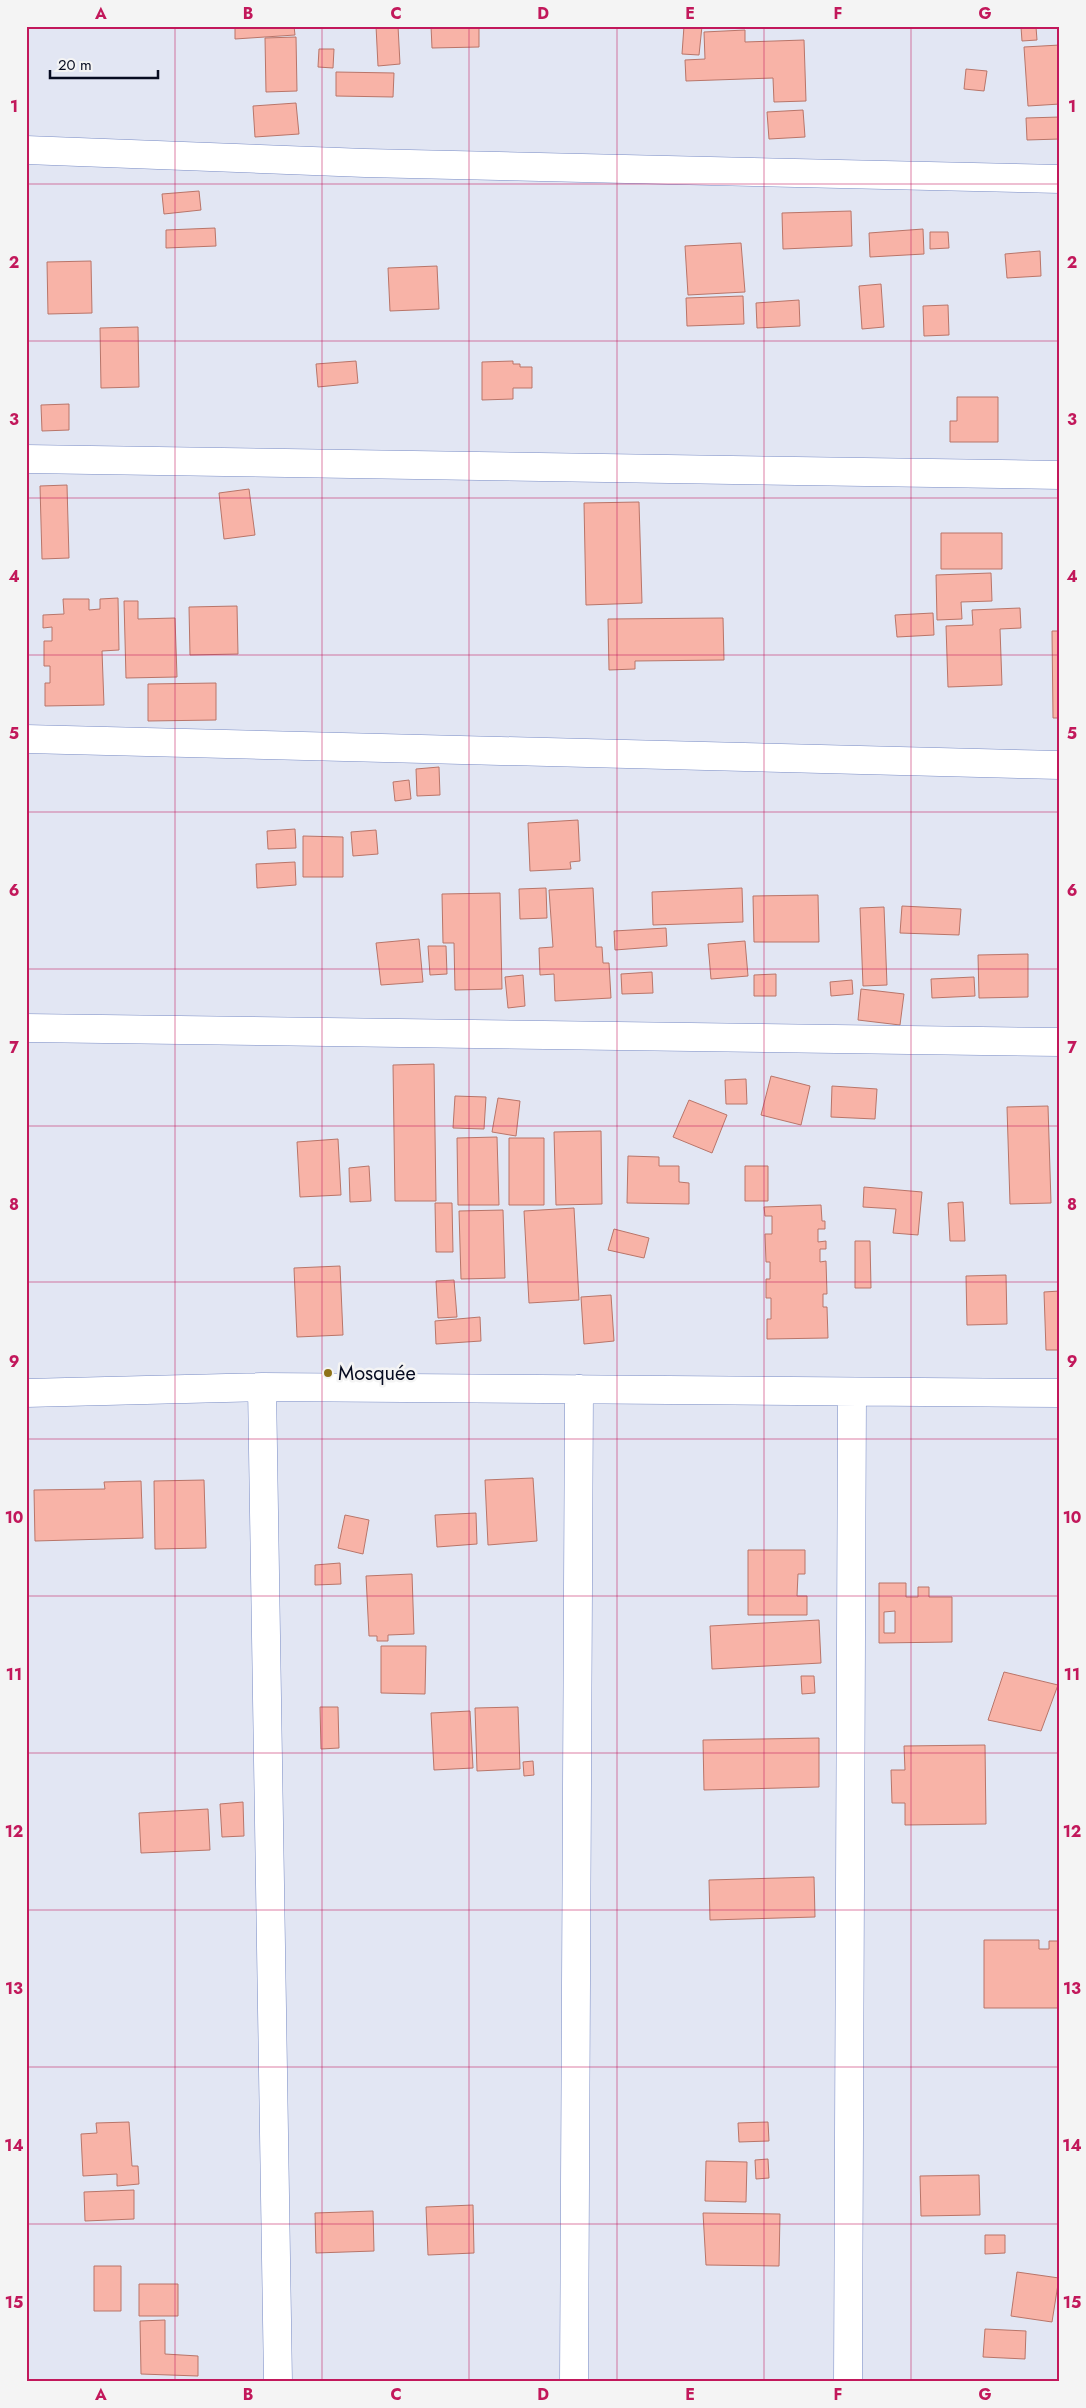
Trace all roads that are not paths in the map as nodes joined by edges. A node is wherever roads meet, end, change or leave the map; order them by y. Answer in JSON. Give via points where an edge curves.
{"nodes":[{"id":1,"x":26,"y":150,"type":"edge"},
{"id":2,"x":1060,"y":179,"type":"edge"},
{"id":3,"x":26,"y":459,"type":"edge"},
{"id":4,"x":1060,"y":475,"type":"edge"},
{"id":5,"x":26,"y":739,"type":"edge"},
{"id":6,"x":1060,"y":764,"type":"edge"},
{"id":7,"x":26,"y":1028,"type":"edge"},
{"id":8,"x":1060,"y":1042,"type":"edge"},
{"id":9,"x":262,"y":1387,"type":"junction"},
{"id":10,"x":579,"y":1389,"type":"junction"},
{"id":11,"x":852,"y":1392,"type":"junction"},
{"id":12,"x":26,"y":1393,"type":"edge"},
{"id":13,"x":1060,"y":1393,"type":"edge"},
{"id":14,"x":278,"y":2382,"type":"edge"},
{"id":15,"x":574,"y":2382,"type":"edge"},
{"id":16,"x":848,"y":2382,"type":"edge"}],
"edges":[{"from":1,"to":2,"type":"street","via":[[365,163]]},
{"from":3,"to":4,"type":"street"},
{"from":5,"to":6,"type":"street"},
{"from":7,"to":8,"type":"street"},
{"from":9,"to":10,"type":"street"},
{"from":9,"to":12,"type":"street"},
{"from":9,"to":14,"type":"street"},
{"from":10,"to":11,"type":"street"},
{"from":10,"to":15,"type":"street"},
{"from":11,"to":13,"type":"street"},
{"from":11,"to":16,"type":"street"}]}
